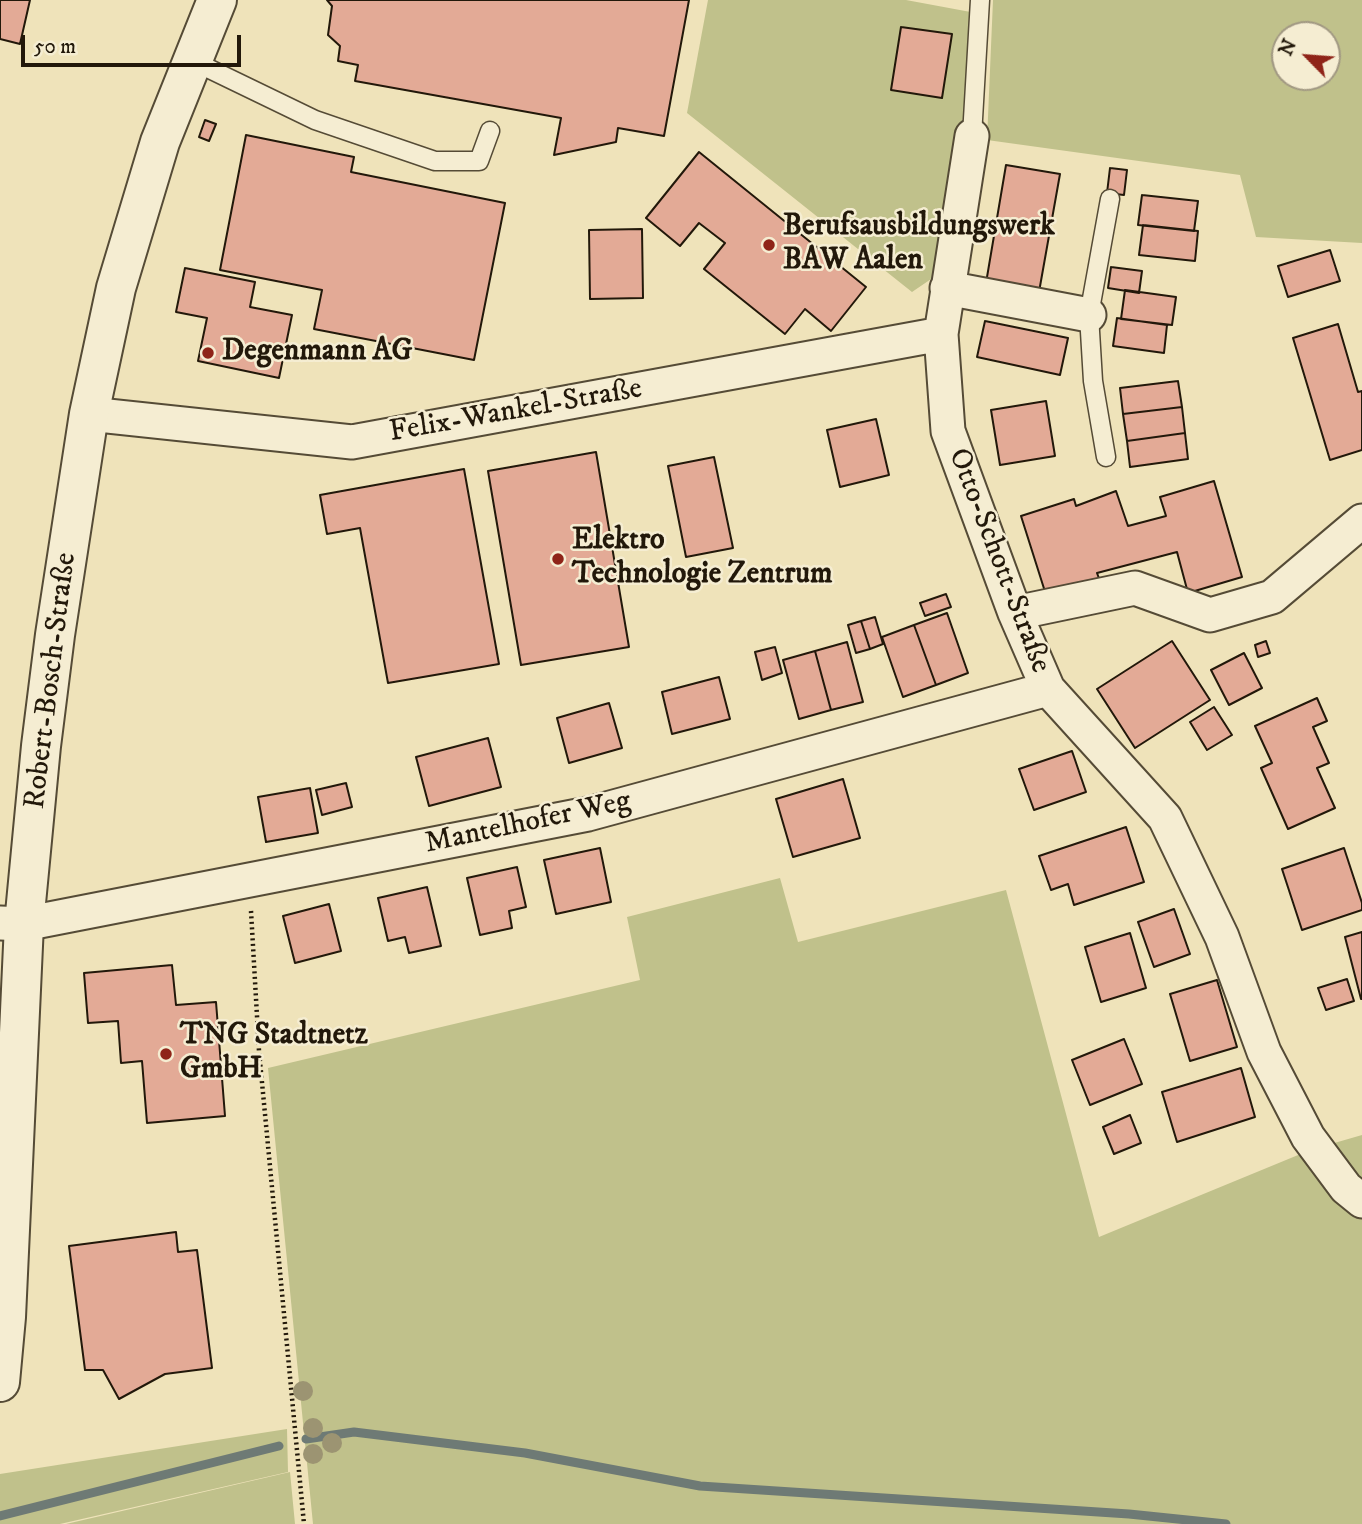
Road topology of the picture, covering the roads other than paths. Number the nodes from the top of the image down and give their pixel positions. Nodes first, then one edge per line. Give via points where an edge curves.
1 (217, 0) edge
2 (980, 0) edge
3 (193, 61) junction
4 (490, 131) dead end
5 (972, 136) joint
6 (1110, 199) dead end
7 (947, 288) junction
8 (1089, 315) junction
9 (941, 334) junction
10 (89, 414) junction
11 (1106, 457) dead end
12 (1362, 521) edge
13 (1014, 613) junction
14 (1048, 689) junction
15 (12, 923) edge
16 (1362, 1201) edge
17 (0, 1382) edge

1 - 3 street, Robert-Bosch-Straße
2 - 5 lane
3 - 4 lane via 315,120 435,161 479,162
3 - 10 street, Robert-Bosch-Straße via 160,142 116,288
5 - 7 street, Otto-Schott-Straße
6 - 8 lane
7 - 8 street
7 - 9 street, Otto-Schott-Straße
8 - 11 lane via 1093,380
9 - 10 street, Felix-Wankel-Straße via 352,442
9 - 13 street, Otto-Schott-Straße via 948,431
10 - 15 street, Robert-Bosch-Straße
12 - 13 street via 1272,597 1210,615 1135,589
13 - 14 street, Otto-Schott-Straße
14 - 15 street, Mantelhofer Weg via 588,814
14 - 16 street, Otto-Schott-Straße via 1165,818 1222,937 1264,1052 1308,1137 1346,1188
15 - 17 street, Robert-Bosch-Straße via 6,1317

